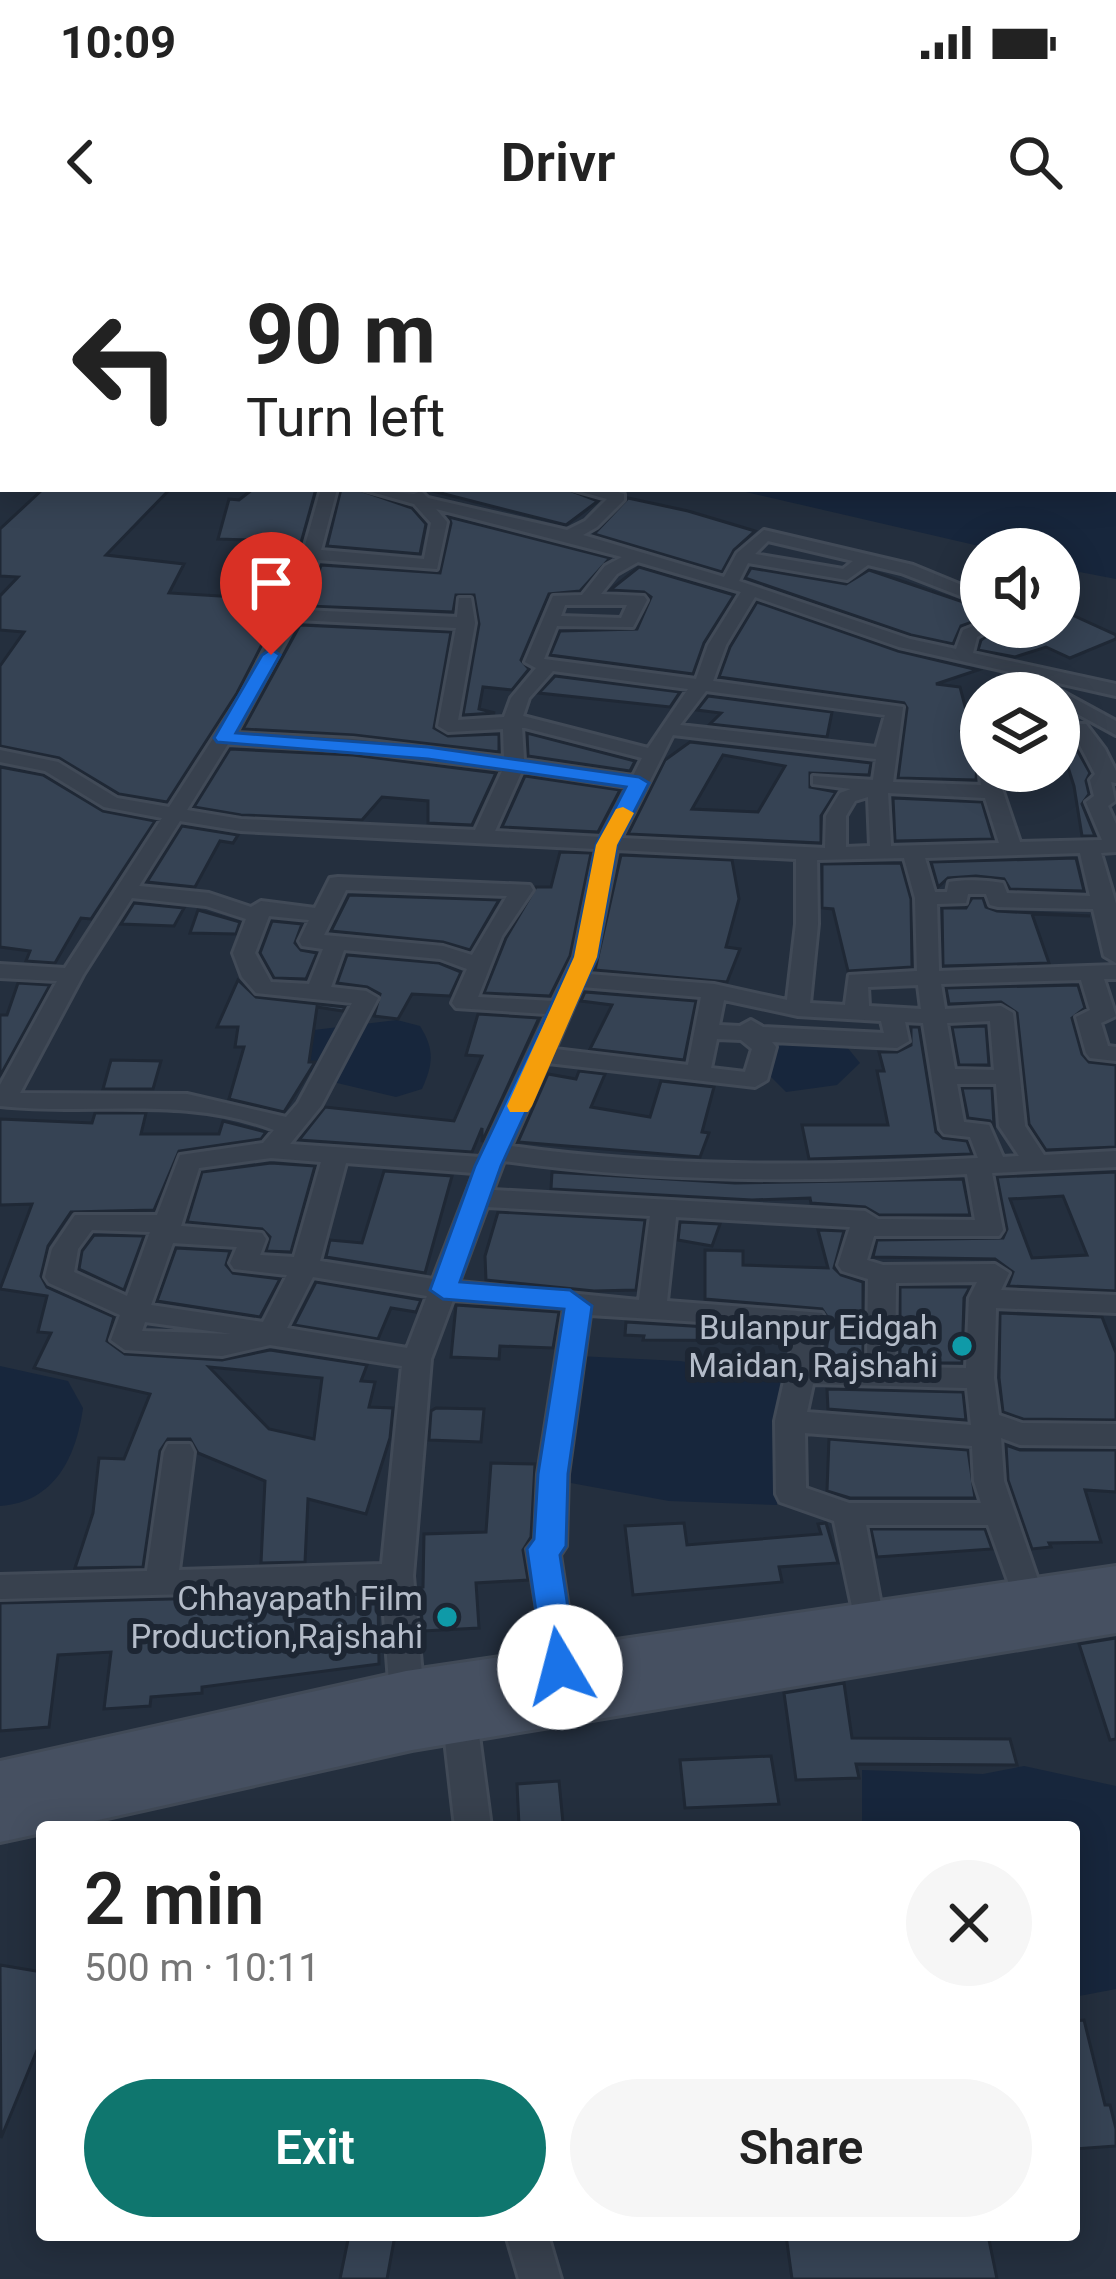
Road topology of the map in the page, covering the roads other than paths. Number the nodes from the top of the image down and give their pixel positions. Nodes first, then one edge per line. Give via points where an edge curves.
1 (596, 492) edge
2 (345, 493) edge
3 (425, 501) edge
4 (568, 536) junction
5 (311, 554) junction
6 (636, 556) junction
7 (740, 586) junction
8 (960, 590) edge
9 (587, 599) junction
10 (292, 615) junction
11 (549, 621) junction
12 (965, 648) edge
13 (963, 657) junction
14 (549, 665) junction
15 (1015, 670) junction
16 (1018, 672) edge
17 (701, 684) junction
18 (1116, 690) edge
19 (1080, 708) edge
20 (509, 724) junction
21 (667, 729) junction
22 (1116, 729) edge
23 (1080, 730) edge
24 (224, 738) junction
25 (886, 754) junction
26 (653, 755) junction
27 (0, 756) edge
28 (517, 764) junction
29 (1111, 777) edge
30 (820, 780) dead end
31 (639, 783) junction
32 (960, 783) edge
33 (880, 787) junction
34 (993, 792) edge
35 (172, 815) junction
36 (607, 845) junction
37 (1089, 845) junction
38 (1116, 846) edge
39 (1011, 848) junction
40 (913, 851) junction
41 (881, 852) junction
42 (806, 853) junction
43 (835, 854) junction
44 (460, 857) junction
45 (124, 890) junction
46 (926, 898) junction
47 (1110, 911) edge
48 (322, 915) junction
49 (258, 916) junction
50 (336, 944) junction
51 (1116, 958) edge
52 (478, 965) junction
53 (0, 971) edge
54 (1090, 971) junction
55 (1116, 972) edge
56 (72, 975) junction
57 (575, 980) junction
58 (930, 980) junction
59 (714, 991) junction
60 (318, 992) junction
61 (754, 999) junction
62 (563, 1008) junction
63 (798, 1009) junction
64 (857, 1015) junction
65 (892, 1016) junction
66 (934, 1017) junction
67 (1110, 1017) edge
68 (706, 1031) junction
69 (750, 1036) junction
70 (1116, 1054) edge
71 (542, 1055) junction
72 (698, 1074) junction
73 (942, 1076) junction
74 (1008, 1077) junction
75 (290, 1127) junction
76 (271, 1150) junction
77 (335, 1156) junction
78 (492, 1159) junction
79 (1116, 1159) edge
80 (1036, 1163) junction
81 (986, 1165) junction
82 (479, 1198) junction
83 (664, 1210) junction
84 (862, 1227) junction
85 (167, 1229) junction
86 (990, 1230) junction
87 (305, 1267) junction
88 (882, 1274) junction
89 (989, 1286) junction
90 (443, 1290) junction
91 (1116, 1304) edge
92 (578, 1306) junction
93 (136, 1310) junction
94 (652, 1310) junction
95 (270, 1335) junction
96 (417, 1359) junction
97 (800, 1373) junction
98 (881, 1377) junction
99 (980, 1378) junction
100 (790, 1421) junction
101 (986, 1429) junction
102 (1116, 1435) edge
103 (179, 1452) dead end
104 (848, 1514) junction
105 (1000, 1514) junction
106 (398, 1576) junction
107 (161, 1583) junction
108 (1116, 1584) edge
109 (0, 1587) edge
110 (1028, 1597) junction
111 (1116, 1615) edge
112 (868, 1621) junction
113 (560, 1667) junction
114 (458, 1703) junction
115 (409, 1711) junction
116 (0, 1782) edge
117 (0, 1820) edge
118 (472, 1821) edge
119 (529, 2241) edge
120 (541, 2279) edge

1 - 4 street via 618,497
2 - 3 street
2 - 5 street
3 - 4 street
3 - 5 street via 439,522 431,565
4 - 6 street
5 - 10 street
6 - 7 street
6 - 9 street
7 - 8 street via 743,557 847,575 865,559
7 - 13 street
7 - 17 street
9 - 11 street via 559,600
9 - 11 street via 638,600 627,623
10 - 20 street via 466,613 467,646 448,726
10 - 24 street
11 - 14 street via 534,662
12 - 13 street
13 - 15 street
14 - 17 street
14 - 20 street via 522,690
15 - 16 street
15 - 18 street
17 - 21 street
17 - 25 street via 896,711
19 - 22 street
20 - 26 street
20 - 28 street
21 - 25 street
21 - 26 street
23 - 29 street
24 - 28 street
24 - 35 street
25 - 33 street
26 - 31 street
27 - 35 street via 51,766 111,803
28 - 31 street
28 - 44 street
29 - 38 street via 1100,780 1106,801 1096,802
30 - 33 street
31 - 36 street
32 - 33 street
33 - 41 street
33 - 43 street via 847,797 836,816
34 - 39 street
35 - 44 street
35 - 45 street
36 - 42 street
36 - 44 street
36 - 57 street
37 - 38 street
37 - 39 street
37 - 47 street
39 - 40 street
40 - 41 street
40 - 46 street
41 - 43 street
42 - 43 street
42 - 63 street
44 - 48 street via 338,883
44 - 52 street via 522,890
45 - 49 street via 209,899
45 - 56 street
46 - 47 street via 958,898 957,887 995,888 998,900
46 - 58 street
47 - 51 street
48 - 49 street via 261,908
48 - 50 street via 310,941
49 - 60 street via 244,953 253,977 264,988
50 - 52 street via 443,953
50 - 60 street
52 - 62 street via 464,1004
53 - 56 street
54 - 55 street
54 - 58 street
54 - 67 street
56 - 75 street via 4,1100 170,1102 264,1115
57 - 59 street
57 - 62 street
58 - 64 street via 857,980
58 - 66 street
59 - 61 street
59 - 68 street
60 - 75 street via 366,998
61 - 63 street
61 - 69 street
62 - 71 street
63 - 64 street
64 - 65 street
65 - 66 street
65 - 69 street via 897,1041
66 - 73 street
66 - 74 street via 1001,1013
67 - 70 street via 1088,1017 1098,1053
68 - 69 street
68 - 72 street
69 - 72 street via 764,1047 755,1079
71 - 72 street
71 - 78 street
73 - 74 street
73 - 81 street via 953,1129 980,1130
74 - 80 street via 1012,1126
75 - 76 street
76 - 77 street
76 - 85 street via 189,1162
77 - 78 street
77 - 87 street
78 - 81 street via 610,1171
78 - 82 street
79 - 80 street
80 - 81 street
81 - 86 street
82 - 83 street
82 - 90 street
83 - 84 street via 865,1219
83 - 94 street
84 - 86 street
84 - 88 street via 852,1265
85 - 87 street via 254,1239 244,1263
85 - 93 street
85 - 93 street via 84,1221 64,1249 59,1277
86 - 89 street
87 - 90 street
87 - 95 street
88 - 89 street
88 - 98 street
89 - 91 street
89 - 99 street
90 - 92 street via 570,1299
90 - 96 street
92 - 94 street
92 - 113 street via 550,1546 543,1549
93 - 95 street via 244,1324
94 - 97 street via 812,1320
95 - 96 street
96 - 106 street
97 - 98 street
97 - 100 street
98 - 99 street
99 - 101 street
100 - 101 street
100 - 104 street via 791,1493
101 - 102 street
101 - 105 street
103 - 107 street
104 - 105 street
104 - 112 street
105 - 110 street
106 - 107 street
106 - 115 street
107 - 109 street
108 - 110 street
110 - 112 street
111 - 114 street
112 - 113 street
113 - 114 street
114 - 115 street
114 - 118 street
115 - 116 street
115 - 117 street
119 - 120 street

